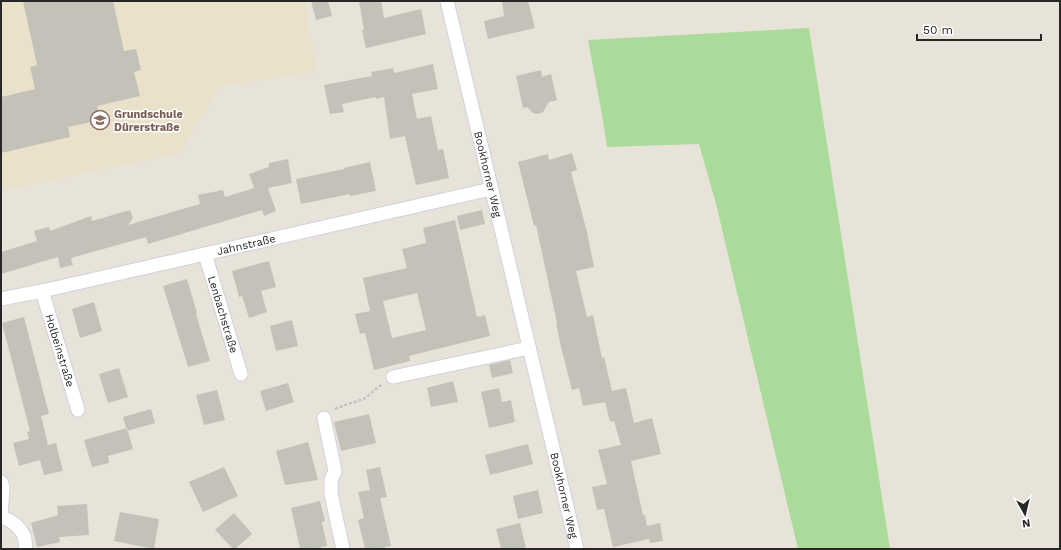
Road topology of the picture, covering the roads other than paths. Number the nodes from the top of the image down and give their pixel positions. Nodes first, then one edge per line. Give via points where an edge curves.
1 (447, 1) edge
2 (491, 189) junction
3 (206, 254) junction
4 (42, 291) junction
5 (1, 299) edge
6 (529, 348) junction
7 (241, 374) dead end
8 (392, 377) road end
9 (78, 410) dead end
10 (324, 418) road end
11 (1, 482) edge
12 (1, 517) edge
13 (25, 549) edge
14 (343, 549) edge
15 (577, 549) edge

1 - 2 street, Bookhorner Weg
2 - 3 street, Jahnstraße
2 - 6 street, Bookhorner Weg
3 - 4 street, Jahnstraße
3 - 7 street, Lenbachstraße
4 - 5 street, Jahnstraße
4 - 9 street, Holbeinstraße
6 - 8 street
6 - 15 street, Bookhorner Weg
10 - 14 street via 335,471 331,480 331,494
11 - 12 street
12 - 13 street via 13,522 21,530

